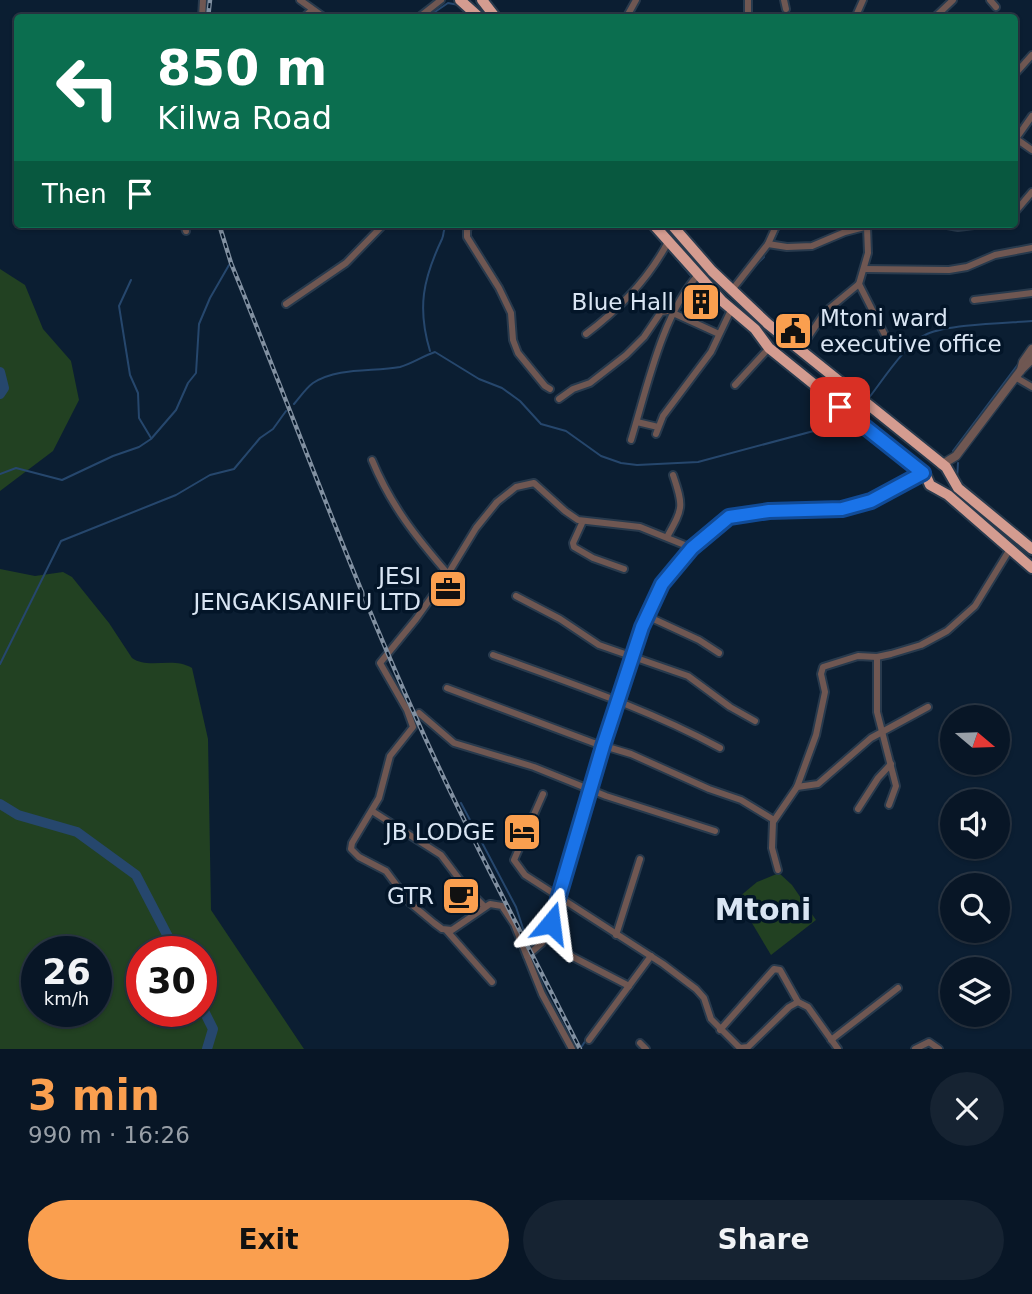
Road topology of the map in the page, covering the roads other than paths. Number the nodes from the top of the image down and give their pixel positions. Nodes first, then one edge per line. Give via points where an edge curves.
1 (300, 0) edge
2 (441, 0) edge
3 (460, 0) edge
4 (482, 0) edge
5 (784, 0) edge
6 (953, 0) edge
7 (990, 0) edge
8 (996, 7) dead end
9 (786, 9) dead end
10 (312, 10) junction
11 (308, 14) edge
12 (318, 14) edge
13 (423, 14) edge
14 (476, 14) edge
15 (493, 14) edge
16 (938, 14) edge
17 (1032, 55) edge
18 (1018, 71) edge
19 (1032, 116) edge
20 (1018, 135) edge
21 (1032, 192) edge
22 (1018, 208) edge
23 (380, 228) edge
24 (468, 228) edge
25 (656, 228) edge
26 (679, 228) edge
27 (775, 228) edge
28 (863, 228) edge
29 (867, 228) edge
30 (668, 242) junction
31 (768, 244) junction
32 (1032, 248) edge
33 (864, 269) junction
34 (698, 275) junction
35 (859, 284) junction
36 (732, 290) junction
37 (1032, 293) edge
38 (974, 300) dead end
39 (286, 304) dead end
40 (731, 310) junction
41 (673, 312) junction
42 (586, 334) dead end
43 (719, 334) junction
44 (891, 347) dead end
45 (769, 348) junction
46 (800, 348) junction
47 (1032, 349) edge
48 (1032, 359) edge
49 (1018, 374) junction
50 (735, 384) dead end
51 (1032, 387) edge
52 (550, 389) dead end
53 (559, 399) dead end
54 (637, 422) junction
55 (631, 440) dead end
56 (956, 456) junction
57 (373, 460) dead end
58 (941, 465) junction
59 (673, 475) dead end
60 (950, 477) junction
61 (926, 480) junction
62 (583, 521) junction
63 (667, 537) junction
64 (692, 548) junction
65 (1010, 548) junction
66 (1032, 549) edge
67 (1032, 568) edge
68 (624, 569) dead end
69 (449, 574) junction
70 (516, 596) dead end
71 (646, 616) junction
72 (719, 653) dead end
73 (494, 656) dead end
74 (632, 657) junction
75 (877, 657) junction
76 (447, 688) dead end
77 (618, 701) junction
78 (928, 707) dead end
79 (419, 713) dead end
80 (755, 721) dead end
81 (883, 730) junction
82 (603, 746) junction
83 (720, 748) dead end
84 (891, 764) junction
85 (797, 787) junction
86 (590, 789) junction
87 (543, 794) dead end
88 (889, 805) dead end
89 (858, 809) dead end
90 (372, 811) junction
91 (774, 820) junction
92 (715, 831) dead end
93 (640, 859) dead end
94 (778, 870) dead end
95 (559, 895) junction
96 (484, 906) junction
97 (447, 931) junction
98 (616, 935) junction
99 (545, 937) junction
100 (527, 956) junction
101 (651, 956) junction
102 (492, 982) dead end
103 (629, 986) junction
104 (898, 988) dead end
105 (798, 1002) junction
106 (720, 1030) junction
107 (589, 1040) dead end
108 (831, 1040) junction
109 (640, 1042) dead end
110 (737, 1048) edge
111 (572, 1049) edge
112 (646, 1049) edge
113 (838, 1049) edge
114 (915, 1049) edge
115 (939, 1049) edge

1 - 10 street
2 - 13 street
3 - 14 highway
4 - 15 highway
5 - 9 street
6 - 16 street
7 - 8 street
10 - 11 street
10 - 12 street
17 - 18 street
19 - 20 street
21 - 22 street
23 - 39 street via 346,263
24 - 52 street via 467,237 511,313 518,353
25 - 30 highway
26 - 36 highway
27 - 31 street
28 - 31 street via 812,246
29 - 33 street
30 - 34 highway
30 - 42 street via 628,296
31 - 36 street
32 - 33 street via 949,270
33 - 35 street
34 - 40 highway
34 - 41 street
35 - 44 street
35 - 46 street via 825,312
36 - 46 highway
37 - 38 street
40 - 43 street
40 - 45 highway via 755,329
41 - 43 street
41 - 53 street via 661,312 639,342 590,383
41 - 54 street
43 - 54 street via 657,431
45 - 50 street
45 - 61 highway
46 - 58 highway
47 - 49 street
48 - 49 street
49 - 51 street
49 - 56 street
54 - 55 street
56 - 58 street
56 - 60 street
57 - 69 street via 386,492 411,531
58 - 60 highway
58 - 61 highway via 930,467
59 - 63 street via 681,512
60 - 61 highway via 945,486
60 - 66 highway
61 - 64 street via 842,509 737,514
61 - 65 highway
62 - 63 street via 632,526
62 - 68 street via 574,547
62 - 69 street via 534,483 516,487 476,528
63 - 64 street
64 - 71 street via 662,584
65 - 67 highway
65 - 75 street via 975,606 956,624 921,645
69 - 90 street via 380,663 413,727 390,756
70 - 74 street via 599,645
71 - 72 street
71 - 74 street
73 - 77 street
74 - 77 street
74 - 80 street via 688,676
75 - 81 street via 877,712
75 - 85 street via 858,656 823,667 821,717
76 - 82 street
77 - 82 street
77 - 83 street
78 - 81 street
79 - 86 street via 454,743
81 - 84 street
81 - 85 street via 818,784
82 - 86 street
82 - 91 street via 741,800
84 - 88 street via 896,786
84 - 89 street
85 - 91 street
86 - 92 street
86 - 95 street
87 - 95 street via 514,861 530,879
90 - 96 street via 440,855
90 - 97 street via 351,845 352,851 386,871 410,903
91 - 94 street via 772,848
93 - 98 street
95 - 98 street
95 - 99 street
96 - 97 street
96 - 100 street via 495,903 506,910
97 - 102 street
98 - 101 street
99 - 100 street
99 - 103 street
100 - 111 street
101 - 103 street
101 - 106 street via 696,989
103 - 107 street
104 - 108 street
105 - 106 street via 780,970 774,969
105 - 108 street via 808,1007
105 - 110 street via 748,1047
106 - 110 street
108 - 113 street
109 - 112 street
114 - 115 street via 925,1042

